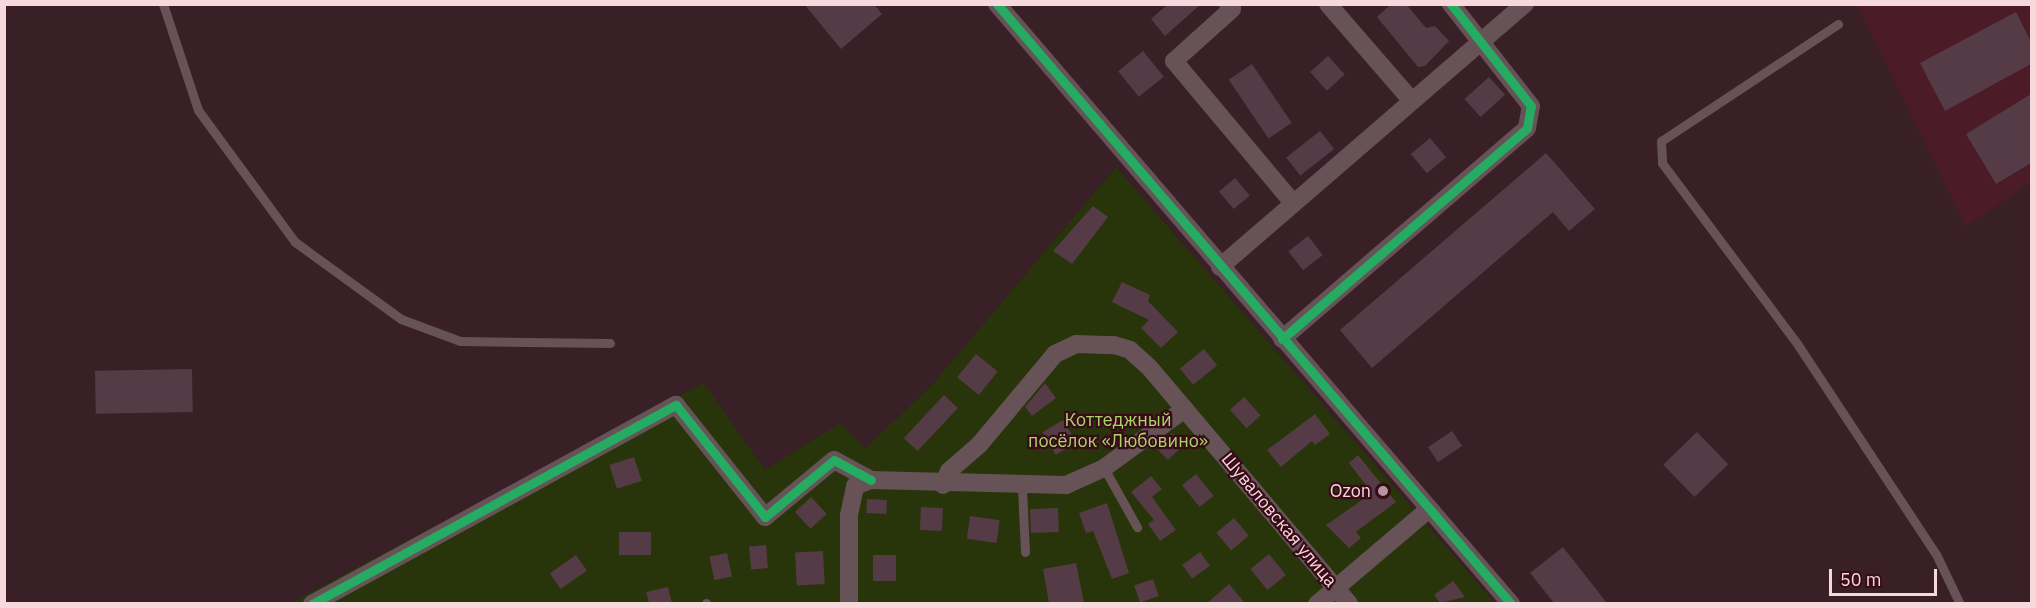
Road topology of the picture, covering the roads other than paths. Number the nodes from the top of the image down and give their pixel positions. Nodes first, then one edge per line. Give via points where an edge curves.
1 (163, 4) edge
2 (997, 4) edge
3 (1227, 4) edge
4 (1328, 4) edge
5 (1451, 4) edge
6 (1525, 4) edge
7 (1838, 24) dead end
8 (1481, 42) junction
9 (1412, 101) junction
10 (1293, 203) junction
11 (1220, 267) junction
12 (1282, 339) junction
13 (610, 343) dead end
14 (1185, 409) junction
15 (1104, 468) junction
16 (871, 480) junction
17 (943, 485) junction
18 (1022, 488) junction
19 (1429, 509) junction
20 (1137, 527) dead end
21 (1024, 552) dead end
22 (1336, 589) junction
23 (312, 603) edge
24 (849, 603) edge
25 (1317, 603) edge
26 (1349, 603) edge
27 (1510, 603) edge
28 (1960, 603) edge

1 - 13 lane via 198,110 295,242 401,319 460,341
2 - 11 street
3 - 10 street via 1232,9 1174,61
4 - 9 street
5 - 8 street
6 - 8 street
7 - 28 lane via 1661,141 1662,163 1798,345 1936,554
8 - 9 street
8 - 12 street via 1531,106 1527,128
9 - 10 street
10 - 11 street
11 - 12 street
12 - 19 street
14 - 15 street
14 - 17 street, Шуваловская улица via 1130,350 1076,344 1048,362 979,445 949,471
14 - 22 street, Шуваловская улица
15 - 18 street via 1066,485
15 - 20 lane
16 - 17 street
16 - 23 street via 834,460 765,517 676,405
16 - 24 street via 855,486 849,515
17 - 18 street
18 - 21 lane
19 - 22 street
19 - 27 street
22 - 25 street
22 - 26 street, Шуваловская улица

